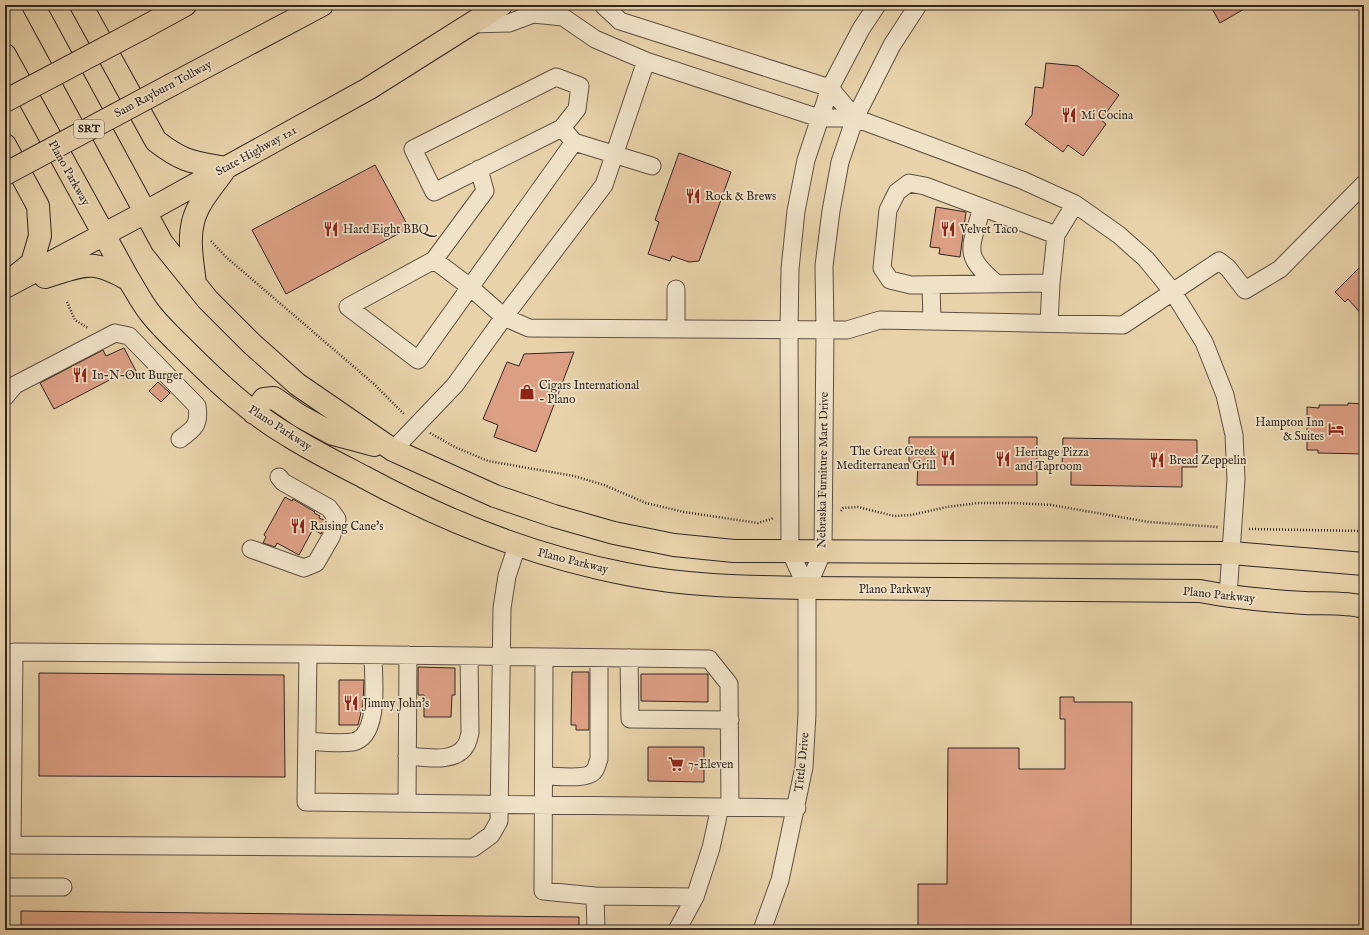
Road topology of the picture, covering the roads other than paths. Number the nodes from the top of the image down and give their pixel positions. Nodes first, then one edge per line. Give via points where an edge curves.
1 (34, 5) edge
2 (81, 5) edge
3 (185, 5) edge
4 (322, 5) edge
5 (501, 5) edge
6 (603, 5) edge
7 (877, 5) edge
8 (918, 5) edge
9 (471, 24) junction
10 (5, 55) edge
11 (646, 61) junction
12 (830, 88) junction
13 (5, 101) edge
14 (819, 118) junction
15 (856, 118) junction
16 (562, 128) junction
17 (574, 142) junction
18 (5, 145) edge
19 (615, 154) junction
20 (652, 166) dead end
21 (226, 168) junction
22 (479, 169) junction
23 (5, 174) edge
24 (1364, 184) edge
25 (1075, 204) junction
26 (982, 207) junction
27 (144, 213) junction
28 (103, 235) junction
29 (1056, 235) junction
30 (434, 260) junction
31 (129, 280) junction
32 (1051, 283) junction
33 (195, 284) junction
34 (931, 284) junction
35 (997, 284) junction
36 (5, 287) edge
37 (470, 287) junction
38 (676, 289) dead end
39 (1173, 292) junction
40 (504, 317) junction
41 (932, 321) junction
42 (1049, 323) junction
43 (676, 328) junction
44 (789, 329) junction
45 (825, 330) junction
46 (5, 397) edge
47 (254, 412) junction
48 (180, 439) dead end
49 (393, 450) junction
50 (279, 477) dead end
51 (517, 546) junction
52 (251, 550) dead end
53 (790, 551) junction
54 (823, 551) junction
55 (1231, 553) junction
56 (1364, 564) edge
57 (808, 588) junction
58 (1228, 596) junction
59 (1364, 607) edge
60 (308, 654) junction
61 (373, 655) junction
62 (408, 655) junction
63 (469, 656) junction
64 (500, 656) junction
65 (544, 658) junction
66 (599, 658) junction
67 (629, 658) junction
68 (730, 720) junction
69 (307, 741) junction
70 (407, 756) junction
71 (544, 776) junction
72 (407, 803) junction
73 (500, 805) junction
74 (544, 805) junction
75 (725, 807) junction
76 (797, 808) junction
77 (9, 849) edge
78 (5, 887) edge
79 (63, 887) dead end
80 (595, 896) junction
81 (696, 896) junction
82 (596, 930) edge
83 (677, 930) edge
84 (762, 930) edge

1 - 27 main road
2 - 21 main road via 156,141 175,156 188,162
3 - 13 main road, bridge
4 - 23 main road, Sam Rayburn Tollway / SRT, bridge
5 - 9 main road, State Highway 121
6 - 12 street via 620,21
7 - 12 street via 861,29
8 - 15 street, Nebraska Furniture Mart Drive via 892,45
9 - 11 street via 509,23 533,14 563,17 595,39
9 - 21 main road, State Highway 121 via 368,89
10 - 28 main road, Plano Parkway
11 - 14 street
11 - 19 street
12 - 14 street
12 - 15 street
14 - 15 street
14 - 44 street via 806,160 796,211 790,269
15 - 25 street via 1022,180
15 - 45 street, Nebraska Furniture Mart Drive via 840,162 830,211 824,266
16 - 17 street
16 - 22 street
16 - 22 street via 577,109 580,86 556,77 413,149 434,192
17 - 19 street
17 - 37 street
18 - 36 main road via 38,206 40,236 32,263
19 - 20 street
19 - 40 street via 604,185
21 - 27 main road, State Highway 121
21 - 33 main road via 203,201 193,222
22 - 30 street via 485,191
24 - 39 street via 1280,269 1245,290 1228,268 1218,261
25 - 29 street
25 - 39 street via 1119,235 1146,259
26 - 29 street
26 - 34 street via 925,186 909,183 897,192 888,210 882,268 890,280 910,285
26 - 35 street via 972,245 972,258 979,269
27 - 28 main road, State Highway 121
27 - 33 main road via 162,243
28 - 31 main road, Plano Parkway
28 - 36 main road, State Highway 121
29 - 32 street
30 - 37 street
30 - 37 street via 348,308 418,360
31 - 36 main road via 110,269 81,266
31 - 47 main road, Plano Parkway via 150,313 214,380
32 - 35 street
32 - 42 street
33 - 49 main road via 252,344 297,384
34 - 35 street
34 - 41 street
37 - 40 street
38 - 43 street
39 - 42 street via 1122,325
39 - 55 street via 1204,342 1225,395 1234,435 1236,479
40 - 43 street via 529,328
40 - 49 street via 455,385
41 - 42 street
41 - 45 street via 880,320 846,330
43 - 44 street
44 - 45 street
44 - 53 street
45 - 54 street, Nebraska Furniture Mart Drive
46 - 48 street via 15,385 115,333 129,336 197,406 198,417 194,430
47 - 49 main road via 264,399 274,398 333,434
47 - 51 main road, Plano Parkway via 289,436 394,493 436,514
49 - 53 main road via 495,496 614,533 681,546 734,551
50 - 52 street via 283,482 329,508 337,519 331,537 316,563 304,568
51 - 57 main road, Plano Parkway via 570,562 626,574 688,583
51 - 64 street via 507,576 502,608
53 - 54 main road
53 - 57 street
54 - 55 main road
54 - 57 street, Nebraska Furniture Mart Drive
55 - 56 main road
55 - 58 street
57 - 58 main road, Plano Parkway via 1200,591
57 - 76 street, Tittle Drive via 807,714 804,767
58 - 59 main road, Plano Parkway via 1306,603 1355,604
60 - 61 street
60 - 69 street
60 - 77 street via 14,652
61 - 62 street
61 - 69 street via 372,719 369,730 362,738 353,742
62 - 63 street
62 - 70 street
63 - 64 street
63 - 70 street via 470,733 466,745 460,752 448,757
64 - 65 street
64 - 73 street
65 - 66 street
65 - 71 street
66 - 67 street
66 - 71 street via 599,759 596,770 591,775 584,776
67 - 68 street via 709,659 729,684
67 - 68 street via 630,719
68 - 75 street
69 - 72 street via 306,802
70 - 72 street
71 - 74 street
72 - 73 street
73 - 74 street
73 - 77 street via 499,821 491,835 473,848
74 - 75 street
74 - 80 street via 544,892
75 - 76 street
75 - 81 street
76 - 84 street, Tittle Drive via 780,880
78 - 79 street
80 - 81 street
80 - 82 street
81 - 83 street

